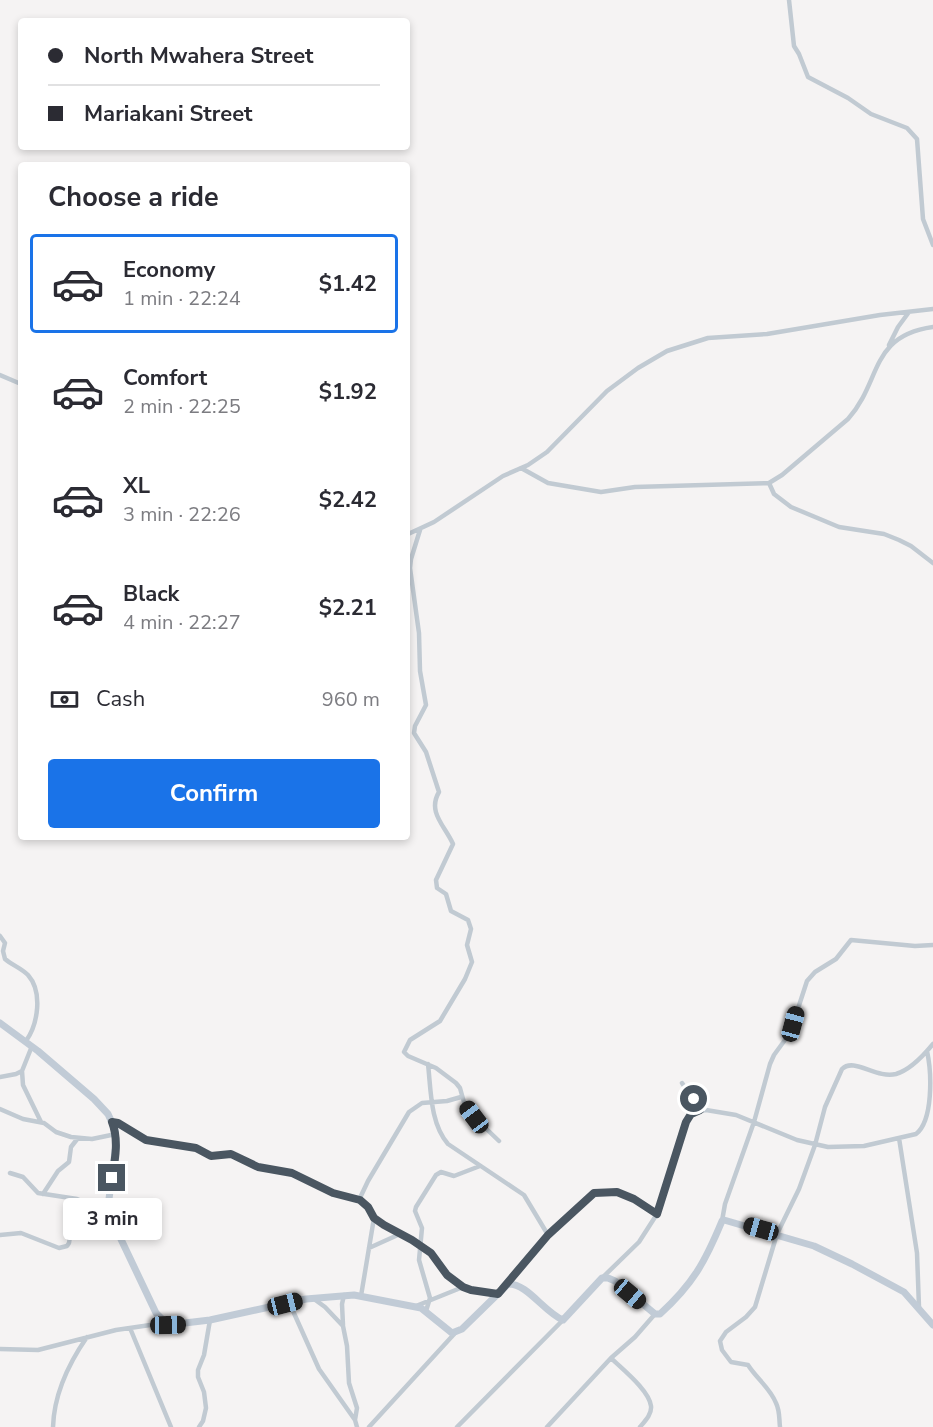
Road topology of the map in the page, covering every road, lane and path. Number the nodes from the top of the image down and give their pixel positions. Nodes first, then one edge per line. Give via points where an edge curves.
1 (789, 0) edge
2 (933, 245) edge
3 (933, 309) edge
4 (909, 312) junction
5 (933, 327) edge
6 (888, 347) junction
7 (0, 375) edge
8 (18, 383) edge
9 (520, 468) junction
10 (769, 483) junction
11 (420, 530) junction
12 (410, 534) edge
13 (933, 563) edge
14 (0, 936) edge
15 (933, 945) edge
16 (0, 1023) edge
17 (29, 1044) junction
18 (933, 1044) edge
19 (927, 1051) junction
20 (428, 1064) junction
21 (22, 1071) junction
22 (0, 1077) edge
23 (682, 1083) dead end
24 (461, 1097) junction
25 (433, 1102) junction
26 (0, 1109) edge
27 (700, 1110) junction
28 (41, 1122) junction
29 (112, 1122) junction
30 (754, 1122) junction
31 (116, 1134) junction
32 (78, 1138) junction
33 (899, 1138) junction
34 (499, 1141) dead end
35 (815, 1145) junction
36 (480, 1166) junction
37 (10, 1173) dead end
38 (43, 1194) junction
39 (359, 1200) junction
40 (99, 1209) junction
41 (109, 1214) junction
42 (657, 1214) junction
43 (374, 1218) junction
44 (722, 1221) junction
45 (400, 1234) junction
46 (777, 1234) junction
47 (0, 1235) edge
48 (548, 1235) junction
49 (421, 1246) junction
50 (369, 1248) junction
51 (602, 1278) junction
52 (508, 1284) junction
53 (463, 1287) junction
54 (498, 1294) junction
55 (344, 1295) junction
56 (361, 1296) junction
57 (313, 1298) junction
58 (430, 1301) junction
59 (285, 1304) junction
60 (416, 1306) junction
61 (919, 1307) junction
62 (426, 1311) junction
63 (655, 1314) junction
64 (210, 1320) junction
65 (563, 1320) junction
66 (164, 1323) junction
67 (933, 1324) edge
68 (343, 1326) junction
69 (130, 1328) junction
70 (456, 1332) junction
71 (87, 1337) junction
72 (0, 1349) edge
73 (611, 1358) junction
74 (355, 1420) junction
75 (53, 1427) edge
76 (171, 1427) edge
77 (199, 1427) edge
78 (357, 1427) edge
79 (369, 1427) edge
80 (457, 1427) edge
81 (547, 1427) edge
82 (640, 1427) edge
83 (780, 1427) edge

1 - 2 street via 794,46 808,77 871,114 907,128 917,139 923,219
3 - 4 street
4 - 6 street
4 - 9 street via 785,332 700,340 667,351 607,391 547,452
5 - 6 street via 910,332
6 - 10 street via 857,410
7 - 8 street
9 - 10 street via 548,483 601,492 635,487
9 - 11 street
10 - 13 street via 774,494 791,507 839,528 885,534 911,546
11 - 12 street
11 - 20 street via 410,568 426,705 414,733 426,752 439,792 434,802 437,817 453,844 436,880 437,888 446,894 451,911 468,920 471,929 467,945 472,962 443,1017 410,1040 404,1051
14 - 17 street via 5,942 5,959 34,983 36,1022
15 - 30 street via 851,940 836,959 815,972 807,981 790,1033 770,1064
16 - 17 street
17 - 21 street
17 - 29 street via 99,1103
18 - 19 street
19 - 33 street via 932,1079 928,1123 916,1134
19 - 35 street via 894,1075 880,1075 854,1064 845,1066 830,1092
20 - 24 street via 456,1083
20 - 25 street
21 - 22 street
21 - 28 street via 25,1091
23 - 27 street
24 - 25 street
24 - 34 street via 474,1117
25 - 36 street via 443,1138
25 - 39 street via 422,1102 409,1112
26 - 28 street
27 - 30 street
27 - 42 street via 686,1122
28 - 32 street via 56,1132
29 - 31 street
29 - 39 street via 146,1140 196,1148 211,1156 231,1154 258,1167 292,1173 333,1193
30 - 35 street
30 - 44 street
31 - 32 street
31 - 41 street
32 - 38 street via 71,1147 69,1162
33 - 35 street via 864,1146
33 - 61 street via 916,1253
35 - 46 street
36 - 48 street via 524,1195
36 - 49 street via 454,1176 443,1172 436,1175 415,1209 421,1223
37 - 38 street via 23,1177 35,1192
38 - 40 street via 77,1199
39 - 43 street
40 - 41 street
40 - 47 street via 82,1211 73,1217 69,1243 63,1248 21,1233
41 - 66 street
42 - 48 street via 617,1192 594,1193
42 - 51 street via 639,1242
43 - 45 street
43 - 50 street
44 - 46 street
44 - 63 street via 706,1259 688,1286 660,1314
45 - 49 street
45 - 50 street
46 - 61 street via 814,1246 899,1288
46 - 83 street via 754,1307 723,1335 720,1345 733,1363 748,1365 768,1389 778,1408
48 - 52 street
49 - 53 street
49 - 58 street via 419,1260
50 - 56 street
51 - 63 street via 615,1281
51 - 65 street
52 - 54 street
52 - 65 street via 520,1286
53 - 54 street
53 - 58 street
54 - 70 street
55 - 56 street
55 - 57 street
55 - 68 street
56 - 60 street
57 - 59 street
57 - 68 street
58 - 60 street
58 - 62 street
59 - 64 street
59 - 74 street via 290,1306 327,1381
60 - 62 street
61 - 67 street
62 - 70 street via 449,1333
63 - 73 street
64 - 66 street via 181,1325
64 - 77 street via 198,1373 206,1408
65 - 80 street
66 - 69 street
68 - 74 street via 349,1383 357,1408
69 - 71 street
69 - 76 street
70 - 79 street
71 - 72 street via 38,1350
71 - 75 street via 62,1383
73 - 81 street
73 - 82 street via 648,1398 650,1413
74 - 78 street

